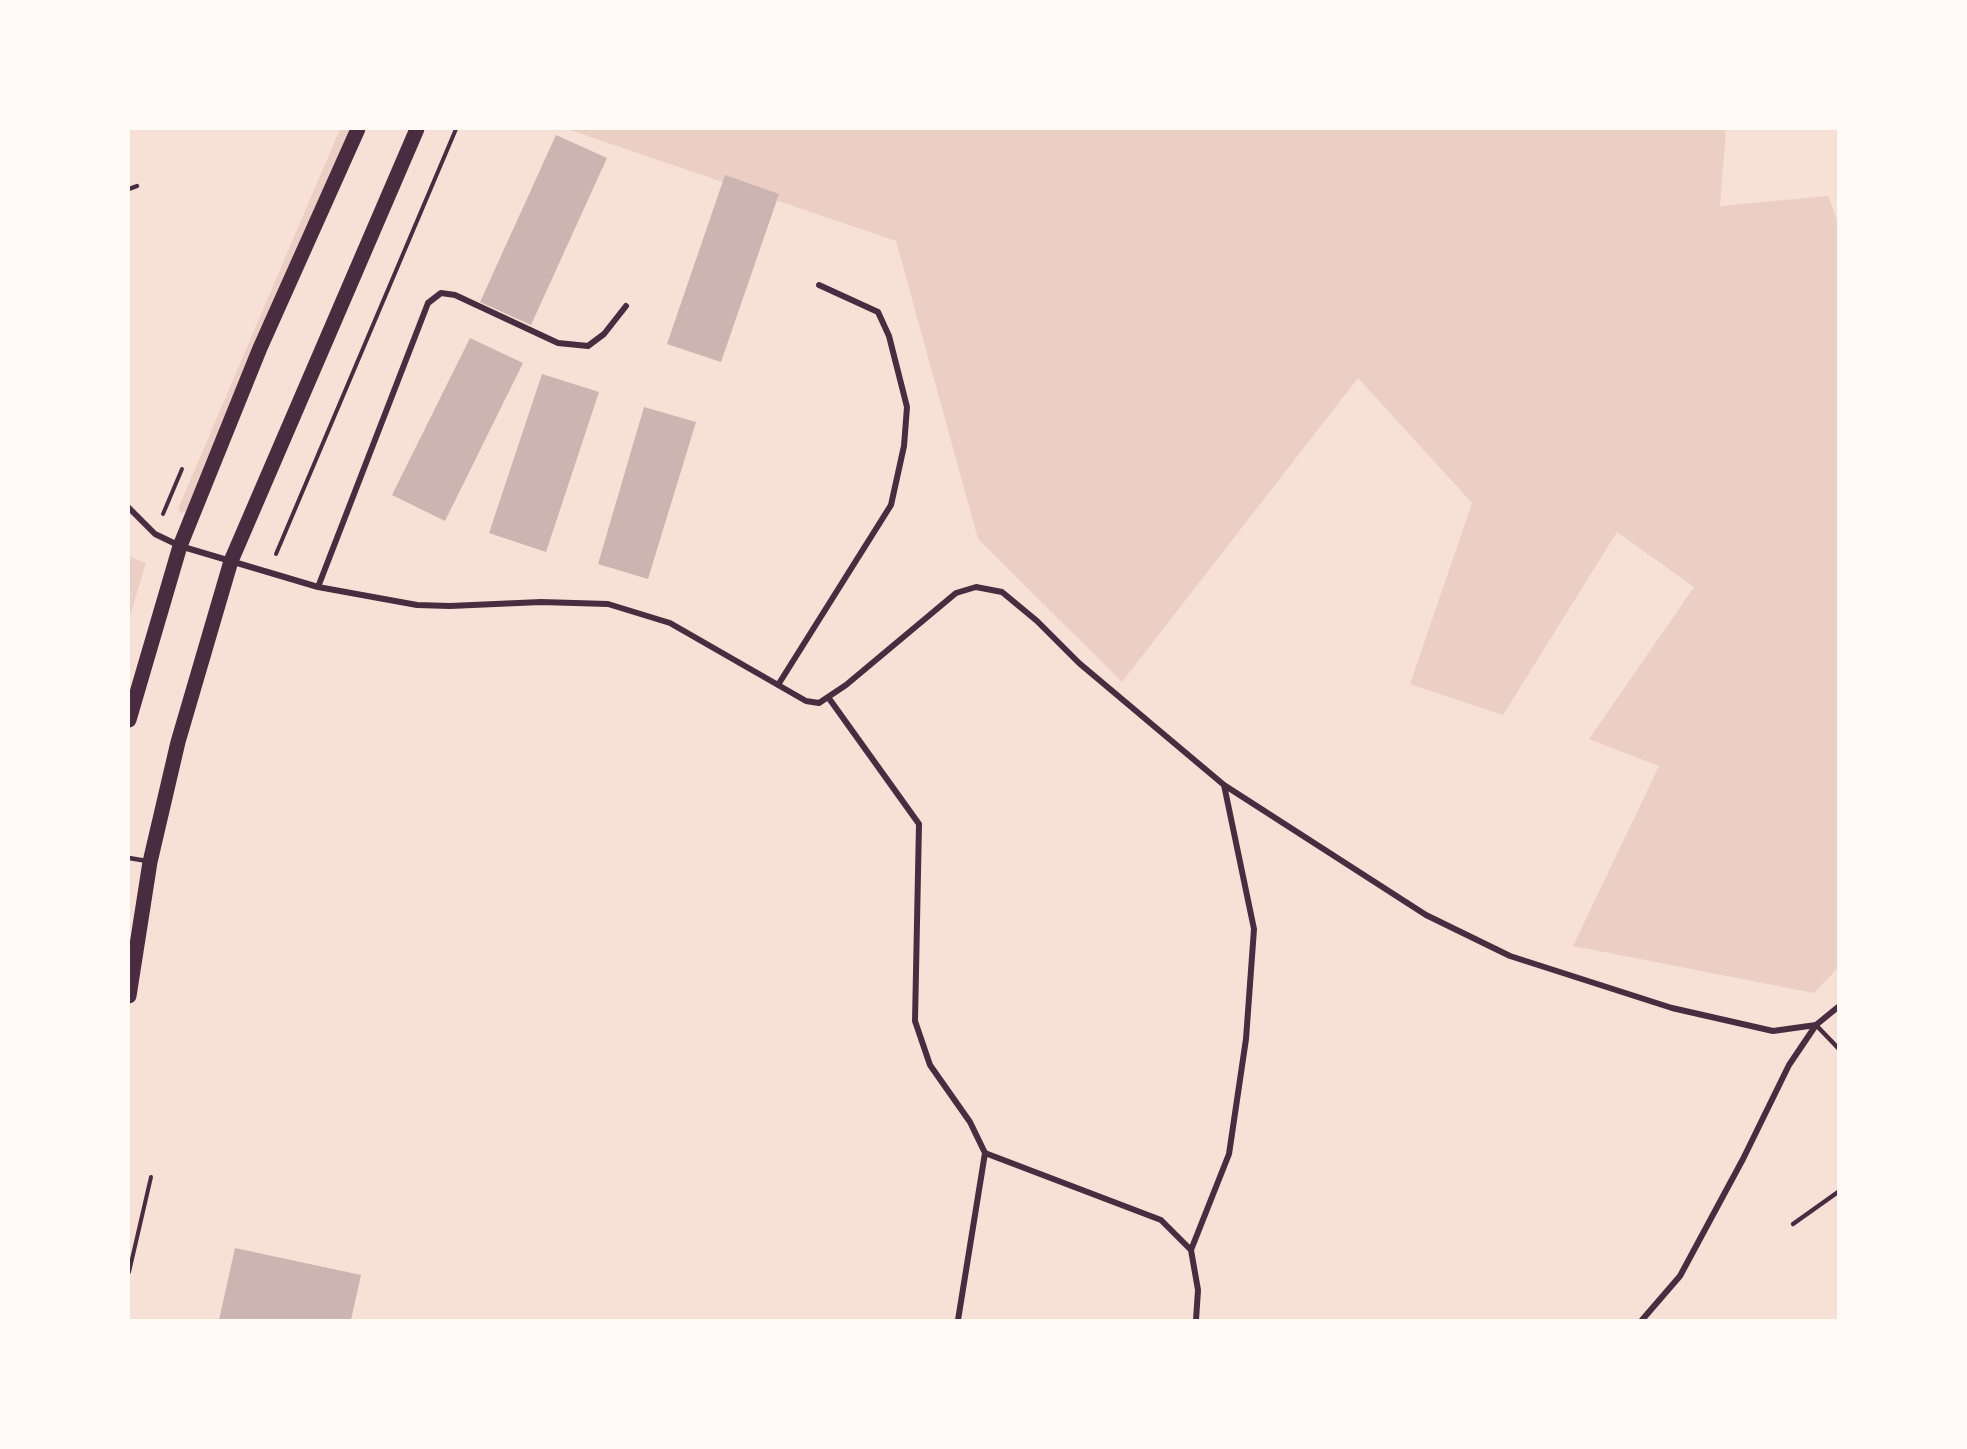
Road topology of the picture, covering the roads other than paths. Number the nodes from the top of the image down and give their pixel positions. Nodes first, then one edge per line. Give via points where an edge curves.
1 (357, 129) edge
2 (417, 129) edge
3 (137, 186) dead end
4 (129, 189) edge
5 (819, 285) dead end
6 (626, 306) dead end
7 (129, 508) edge
8 (180, 546) junction
9 (231, 561) junction
10 (318, 587) junction
11 (778, 685) junction
12 (828, 697) junction
13 (129, 720) edge
14 (1224, 785) junction
15 (129, 858) edge
16 (150, 862) junction
17 (129, 996) edge
18 (1838, 1007) edge
19 (1816, 1024) junction
20 (1838, 1048) edge
21 (985, 1153) junction
22 (1838, 1192) edge
23 (1793, 1224) dead end
24 (1191, 1250) junction
25 (958, 1320) edge
26 (1196, 1320) edge
27 (1642, 1320) edge

1 - 8 main road via 260,348
2 - 9 main road
3 - 4 lane
5 - 11 street via 878,312 889,336 908,407 891,506
6 - 10 street via 604,334 588,346 558,343 455,295 441,292 428,303
7 - 8 street via 155,534
8 - 9 street
8 - 13 main road
9 - 10 street
9 - 16 main road via 178,742
10 - 11 street via 417,605 608,604 670,624
11 - 12 street via 806,701 819,703
12 - 14 street via 956,593 976,587 1002,592 1079,663
12 - 21 street via 919,824 915,1021 930,1065 970,1122
14 - 19 street via 1426,915 1510,956 1672,1008 1773,1031
14 - 24 street via 1254,929 1246,1039 1229,1155
15 - 16 lane
16 - 17 main road
18 - 19 street
19 - 20 lane
19 - 27 street via 1789,1065 1680,1276
21 - 24 street via 1161,1220
21 - 25 street
22 - 23 lane
24 - 26 street via 1198,1290

